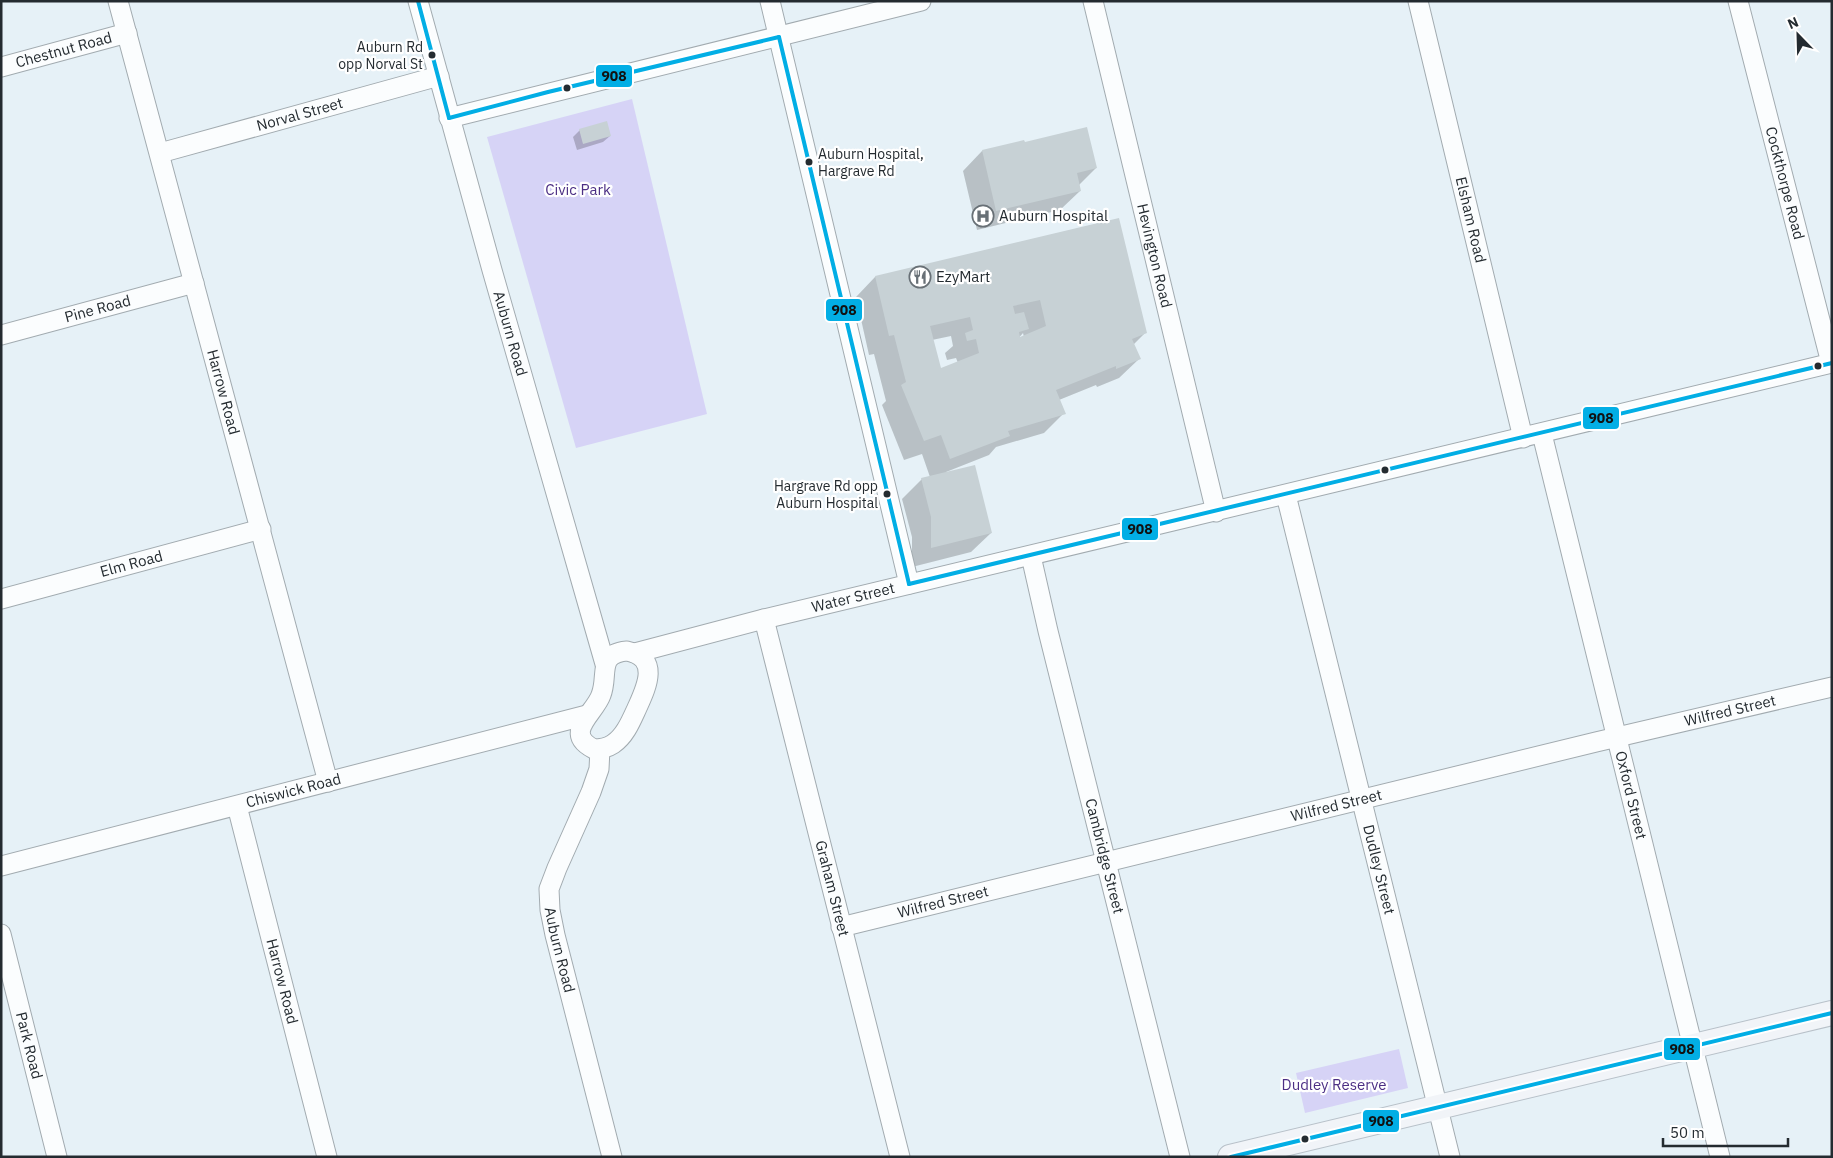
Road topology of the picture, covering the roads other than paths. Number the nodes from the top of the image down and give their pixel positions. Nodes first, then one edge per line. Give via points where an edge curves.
1 (118, 1) edge
2 (418, 1) edge
3 (770, 1) edge
4 (921, 1) edge
5 (1093, 1) edge
6 (1418, 1) edge
7 (1738, 1) edge
8 (127, 34) junction
9 (779, 38) junction
10 (1, 67) edge
11 (439, 76) junction
12 (449, 118) junction
13 (160, 153) junction
14 (194, 283) junction
15 (1, 335) edge
16 (1832, 363) edge
17 (1542, 434) junction
18 (1523, 438) junction
19 (1286, 495) junction
20 (1216, 512) junction
21 (261, 529) junction
22 (1031, 556) junction
23 (909, 584) junction
24 (1, 600) edge
25 (764, 619) junction
26 (635, 653) junction
27 (606, 664) junction
28 (1832, 687) edge
29 (588, 715) junction
30 (1618, 737) junction
31 (600, 749) junction
32 (328, 782) junction
33 (1362, 800) junction
34 (237, 806) junction
35 (1106, 861) junction
36 (1, 866) edge
37 (841, 927) junction
38 (1, 934) edge
39 (1832, 1013) edge
40 (1694, 1046) junction
41 (1438, 1107) junction
42 (57, 1157) edge
43 (327, 1157) edge
44 (612, 1157) edge
45 (900, 1157) edge
46 (1180, 1157) edge
47 (1230, 1157) edge
48 (1450, 1157) edge
49 (1720, 1157) edge

1 - 8 street, Harrow Road
2 - 11 street, Auburn Road
3 - 9 street
4 - 9 street
5 - 20 street, Hevington Road
6 - 18 street, Elsham Road
7 - 16 street, Cockthorpe Road
8 - 10 street, Chestnut Road
8 - 13 street, Harrow Road
9 - 12 street
9 - 23 street
11 - 12 street, Auburn Road
11 - 13 street, Norval Street
12 - 27 street, Auburn Road
13 - 14 street, Harrow Road
14 - 15 street, Pine Road
14 - 21 street, Harrow Road
16 - 17 street, Water Street
17 - 18 street, Water Street
17 - 30 street, Oxford Street
18 - 19 street, Water Street
19 - 20 street, Water Street
19 - 33 street, Dudley Street
20 - 22 street, Water Street
21 - 24 street, Elm Road
21 - 32 street, Harrow Road
22 - 23 street, Water Street
22 - 35 street, Cambridge Street
23 - 25 street, Water Street
25 - 26 street, Water Street
25 - 37 street, Graham Street
26 - 27 street, Water Street via 621,652
26 - 31 street via 646,663 646,688 624,734 613,744
27 - 29 street via 602,693
28 - 30 street, Wilfred Street
29 - 31 street via 582,722 581,735 588,746
29 - 32 street, Chiswick Road
30 - 33 street, Wilfred Street
30 - 40 street, Oxford Street
31 - 44 street, Auburn Road via 599,769 549,889 549,901
32 - 34 street, Chiswick Road
33 - 35 street, Wilfred Street
33 - 41 street, Dudley Street
34 - 36 street, Chiswick Road
34 - 43 street, Harrow Road
35 - 37 street, Wilfred Street
35 - 46 street, Cambridge Street
37 - 45 street, Graham Street
38 - 42 street, Park Road
39 - 40 main road
40 - 41 main road
40 - 49 street, Oxford Street
41 - 47 main road
41 - 48 street, Dudley Street

